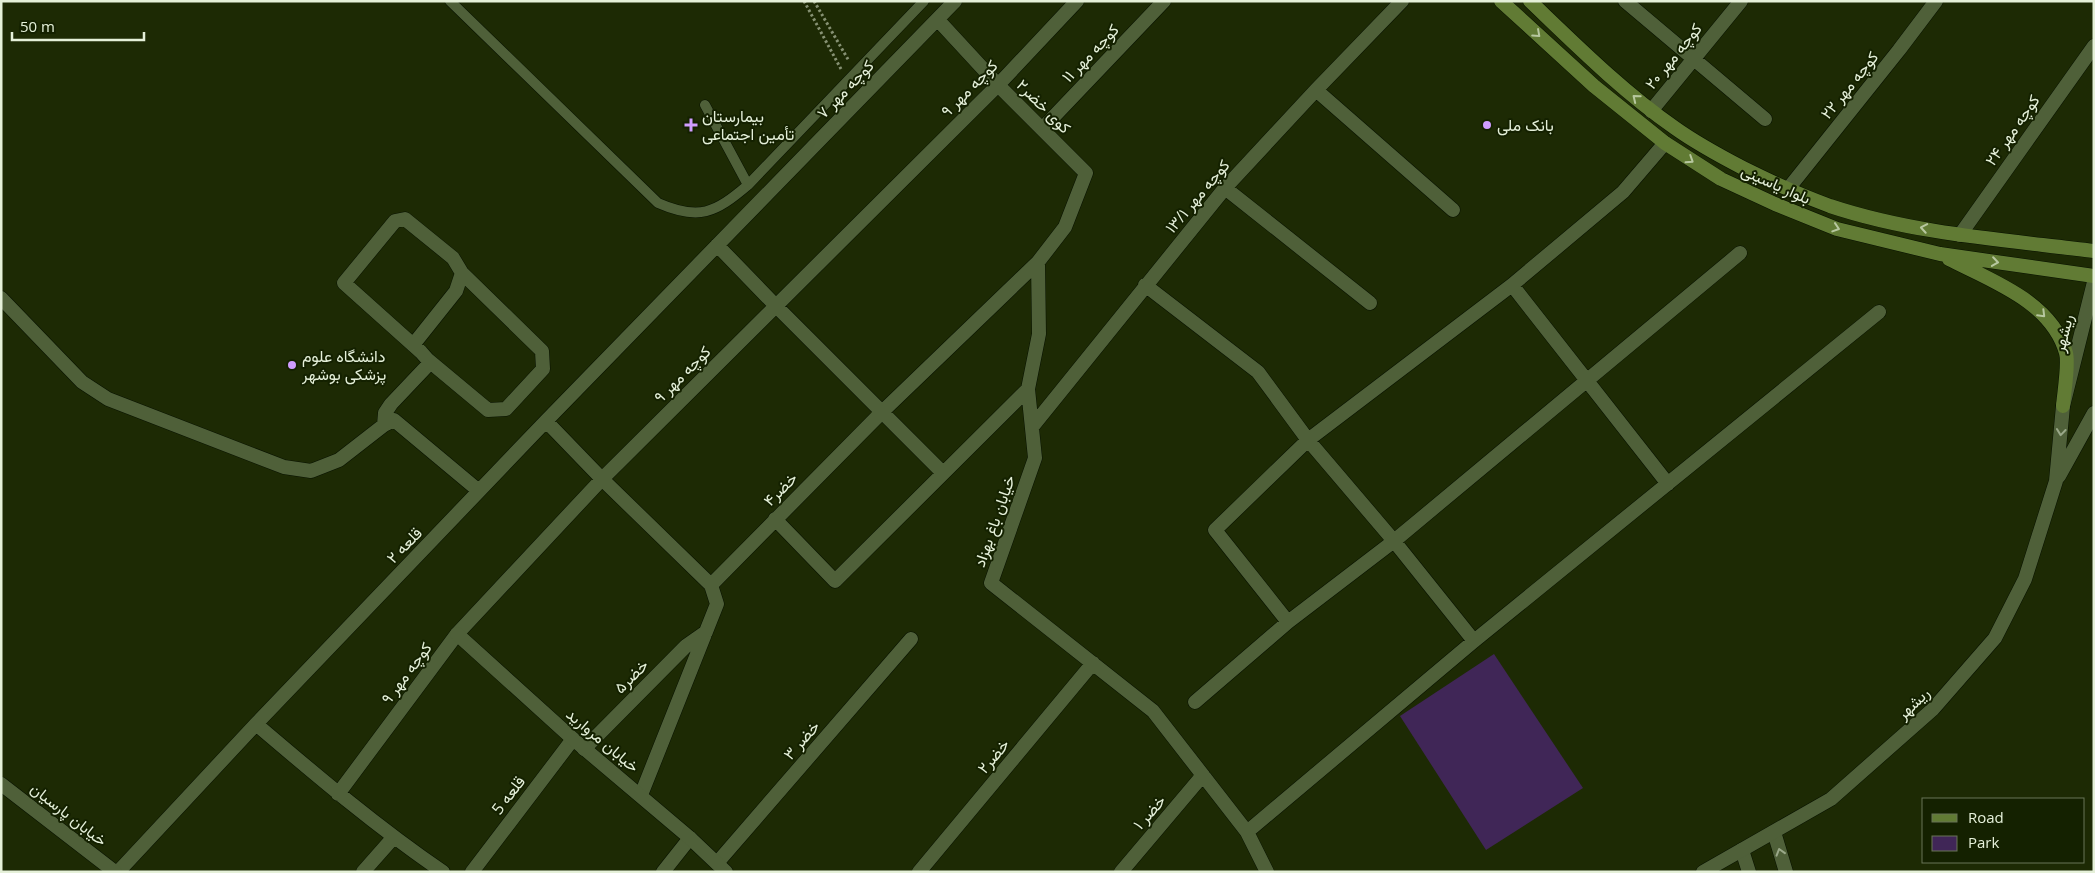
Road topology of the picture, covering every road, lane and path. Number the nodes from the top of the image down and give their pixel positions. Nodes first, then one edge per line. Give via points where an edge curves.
1 (450, 1) edge
2 (804, 1) edge
3 (814, 1) edge
4 (924, 1) edge
5 (955, 1) edge
6 (1077, 1) edge
7 (1164, 1) edge
8 (1402, 1) edge
9 (1501, 1) edge
10 (1530, 1) edge
11 (1625, 1) edge
12 (1742, 1) edge
13 (1936, 1) edge
14 (938, 20) junction
15 (2094, 46) edge
16 (1693, 59) junction
17 (856, 73) junction
18 (848, 81) junction
19 (998, 85) junction
20 (1316, 90) junction
21 (705, 104) dead end
22 (1652, 111) junction
23 (1765, 119) dead end
24 (1042, 129) junction
25 (1665, 143) junction
26 (748, 185) junction
27 (1225, 188) junction
28 (1788, 188) junction
29 (1453, 210) dead end
30 (1960, 235) junction
31 (717, 244) junction
32 (2094, 251) edge
33 (1740, 252) dead end
34 (1940, 254) junction
35 (1038, 262) junction
36 (462, 273) junction
37 (2094, 276) edge
38 (2094, 282) edge
39 (1145, 285) junction
40 (1512, 285) junction
41 (1, 298) edge
42 (1370, 303) dead end
43 (775, 305) junction
44 (1880, 312) dead end
45 (413, 344) junction
46 (428, 360) junction
47 (1587, 379) junction
48 (1028, 389) junction
49 (2064, 406) junction
50 (882, 412) junction
51 (2094, 413) edge
52 (546, 421) junction
53 (384, 425) junction
54 (1032, 427) junction
55 (1308, 440) junction
56 (942, 472) junction
57 (602, 479) junction
58 (2056, 481) junction
59 (1668, 484) junction
60 (479, 491) junction
61 (775, 519) junction
62 (1394, 541) junction
63 (711, 584) junction
64 (1288, 622) junction
65 (706, 632) junction
66 (457, 634) junction
67 (911, 639) dead end
68 (1474, 641) junction
69 (1094, 663) junction
70 (1195, 702) dead end
71 (256, 724) junction
72 (573, 739) junction
73 (584, 749) junction
74 (1204, 775) junction
75 (1, 784) edge
76 (338, 794) junction
77 (641, 795) junction
78 (1248, 832) junction
79 (1774, 832) junction
80 (393, 838) junction
81 (690, 838) junction
82 (1742, 850) junction
83 (721, 867) edge
84 (117, 872) edge
85 (363, 872) edge
86 (443, 872) edge
87 (472, 872) edge
88 (663, 872) edge
89 (918, 872) edge
90 (1121, 872) edge
91 (1267, 872) edge
92 (1703, 872) edge
93 (1749, 872) edge
94 (1786, 872) edge

1 - 26 lane via 658,203 693,213 713,210
2 - 18 path
3 - 17 path
4 - 17 lane
5 - 14 street, کوچه مهر ۷
6 - 19 street, کوچه مهر ۹
7 - 24 street, کوچه مهر ۱۱
8 - 20 street, کوچه مهر ۱۳/۱
9 -> 25 main road, بلوار یاسینی via 1594,86
22 -> 10 main road, بلوار یاسینی via 1605,73
11 - 16 street
12 - 16 street, کوچه مهر ۲۰
13 - 28 street, کوچه مهر ۲۲
14 - 19 street, کوی خضر۲
14 - 31 street, کوچه مهر ۷
15 - 30 street, کوچه مهر ۲۴
16 - 22 street, کوچه مهر ۲۰
16 - 23 street
17 - 18 lane
18 - 26 lane
19 - 24 street, کوی خضر۲
19 - 43 street, کوچه مهر ۹
20 - 27 street, کوچه مهر ۱۳/۱
20 - 29 street
21 - 26 lane
22 - 28 main road, بلوار یاسینی via 1709,149
24 - 35 street, کوی خضر۲ via 1086,173 1065,227
25 -> 34 main road, بلوار یاسینی via 1721,179 1775,204 1837,229
25 - 40 street via 1623,192
27 - 39 street, کوچه مهر ۱۳/۱
27 - 42 street
30 -> 28 main road, بلوار یاسینی via 1830,206
30 - 32 main road, بلوار یاسینی
31 - 43 street
31 - 52 street, قلعه ۲
33 - 47 street
34 -> 37 main road, بلوار یاسینی
34 -> 49 main road via 2019,296 2040,310 2056,329 2066,354
35 - 48 street, خیابان باغ بهزاد via 1039,334
35 - 50 street, خضر۴
36 - 45 street via 456,291
36 - 45 street via 453,258 405,219 395,221 344,283
36 - 46 street via 542,351 543,370 506,409 488,410
38 - 49 street, ریشهر
39 - 54 street, کوچه مهر ۱۳/۱
39 - 55 street via 1258,372
40 - 47 street
40 - 55 street
41 - 53 street via 82,382 108,400 284,467 311,471 339,460
43 - 50 street
43 - 57 street, کوچه مهر ۹
44 - 59 street
45 - 46 street
46 - 53 street via 427,366 385,413
47 - 59 street
47 - 62 street
48 - 54 street, خیابان باغ بهزاد
48 - 56 street
49 -> 58 street, ریشهر
50 - 56 street
50 - 61 street, خضر۴
51 - 58 street, ریشهر
52 - 57 street
52 - 60 street, قلعه ۲
53 - 60 street via 394,420
54 - 69 street, خیابان باغ بهزاد via 1035,458 991,583
55 - 62 street
55 - 64 street via 1215,530
56 - 61 street via 835,581
57 - 63 street
57 - 66 street, کوچه مهر ۹
58 - 79 street, ریشهر via 2025,579 1995,638 1933,709 1883,755 1831,799
59 - 68 street
60 - 71 street, قلعه ۲
61 - 63 street, خضر۴
62 - 64 street
62 - 68 street
63 - 65 street via 717,604
64 - 70 street
65 - 73 street, خضر۵ via 686,646
65 - 77 street
66 - 72 street, خیابان مروارید
66 - 76 street, کوچه مهر ۹
67 - 83 street, خضر ۳
68 - 78 street
69 - 74 street, خیابان باغ بهزاد via 1153,711
69 - 89 street, خضر۲
71 - 76 street
71 - 84 street, قلعه ۲
72 - 73 street, خیابان مروارید
72 - 87 street, قلعه 5
73 - 77 street, خیابان مروارید
74 - 78 street, خیابان باغ بهزاد
74 - 90 street, خضر ۱
75 - 84 street, خیابان پارسیان
76 - 80 street
77 - 81 street, خیابان مروارید
78 - 91 street, خیابان باغ بهزاد
79 - 82 street, ریشهر
94 -> 79 street
80 - 85 street
80 - 86 street
81 - 83 street, خیابان مروارید
81 - 88 street
82 - 92 street, ریشهر
82 - 93 street

